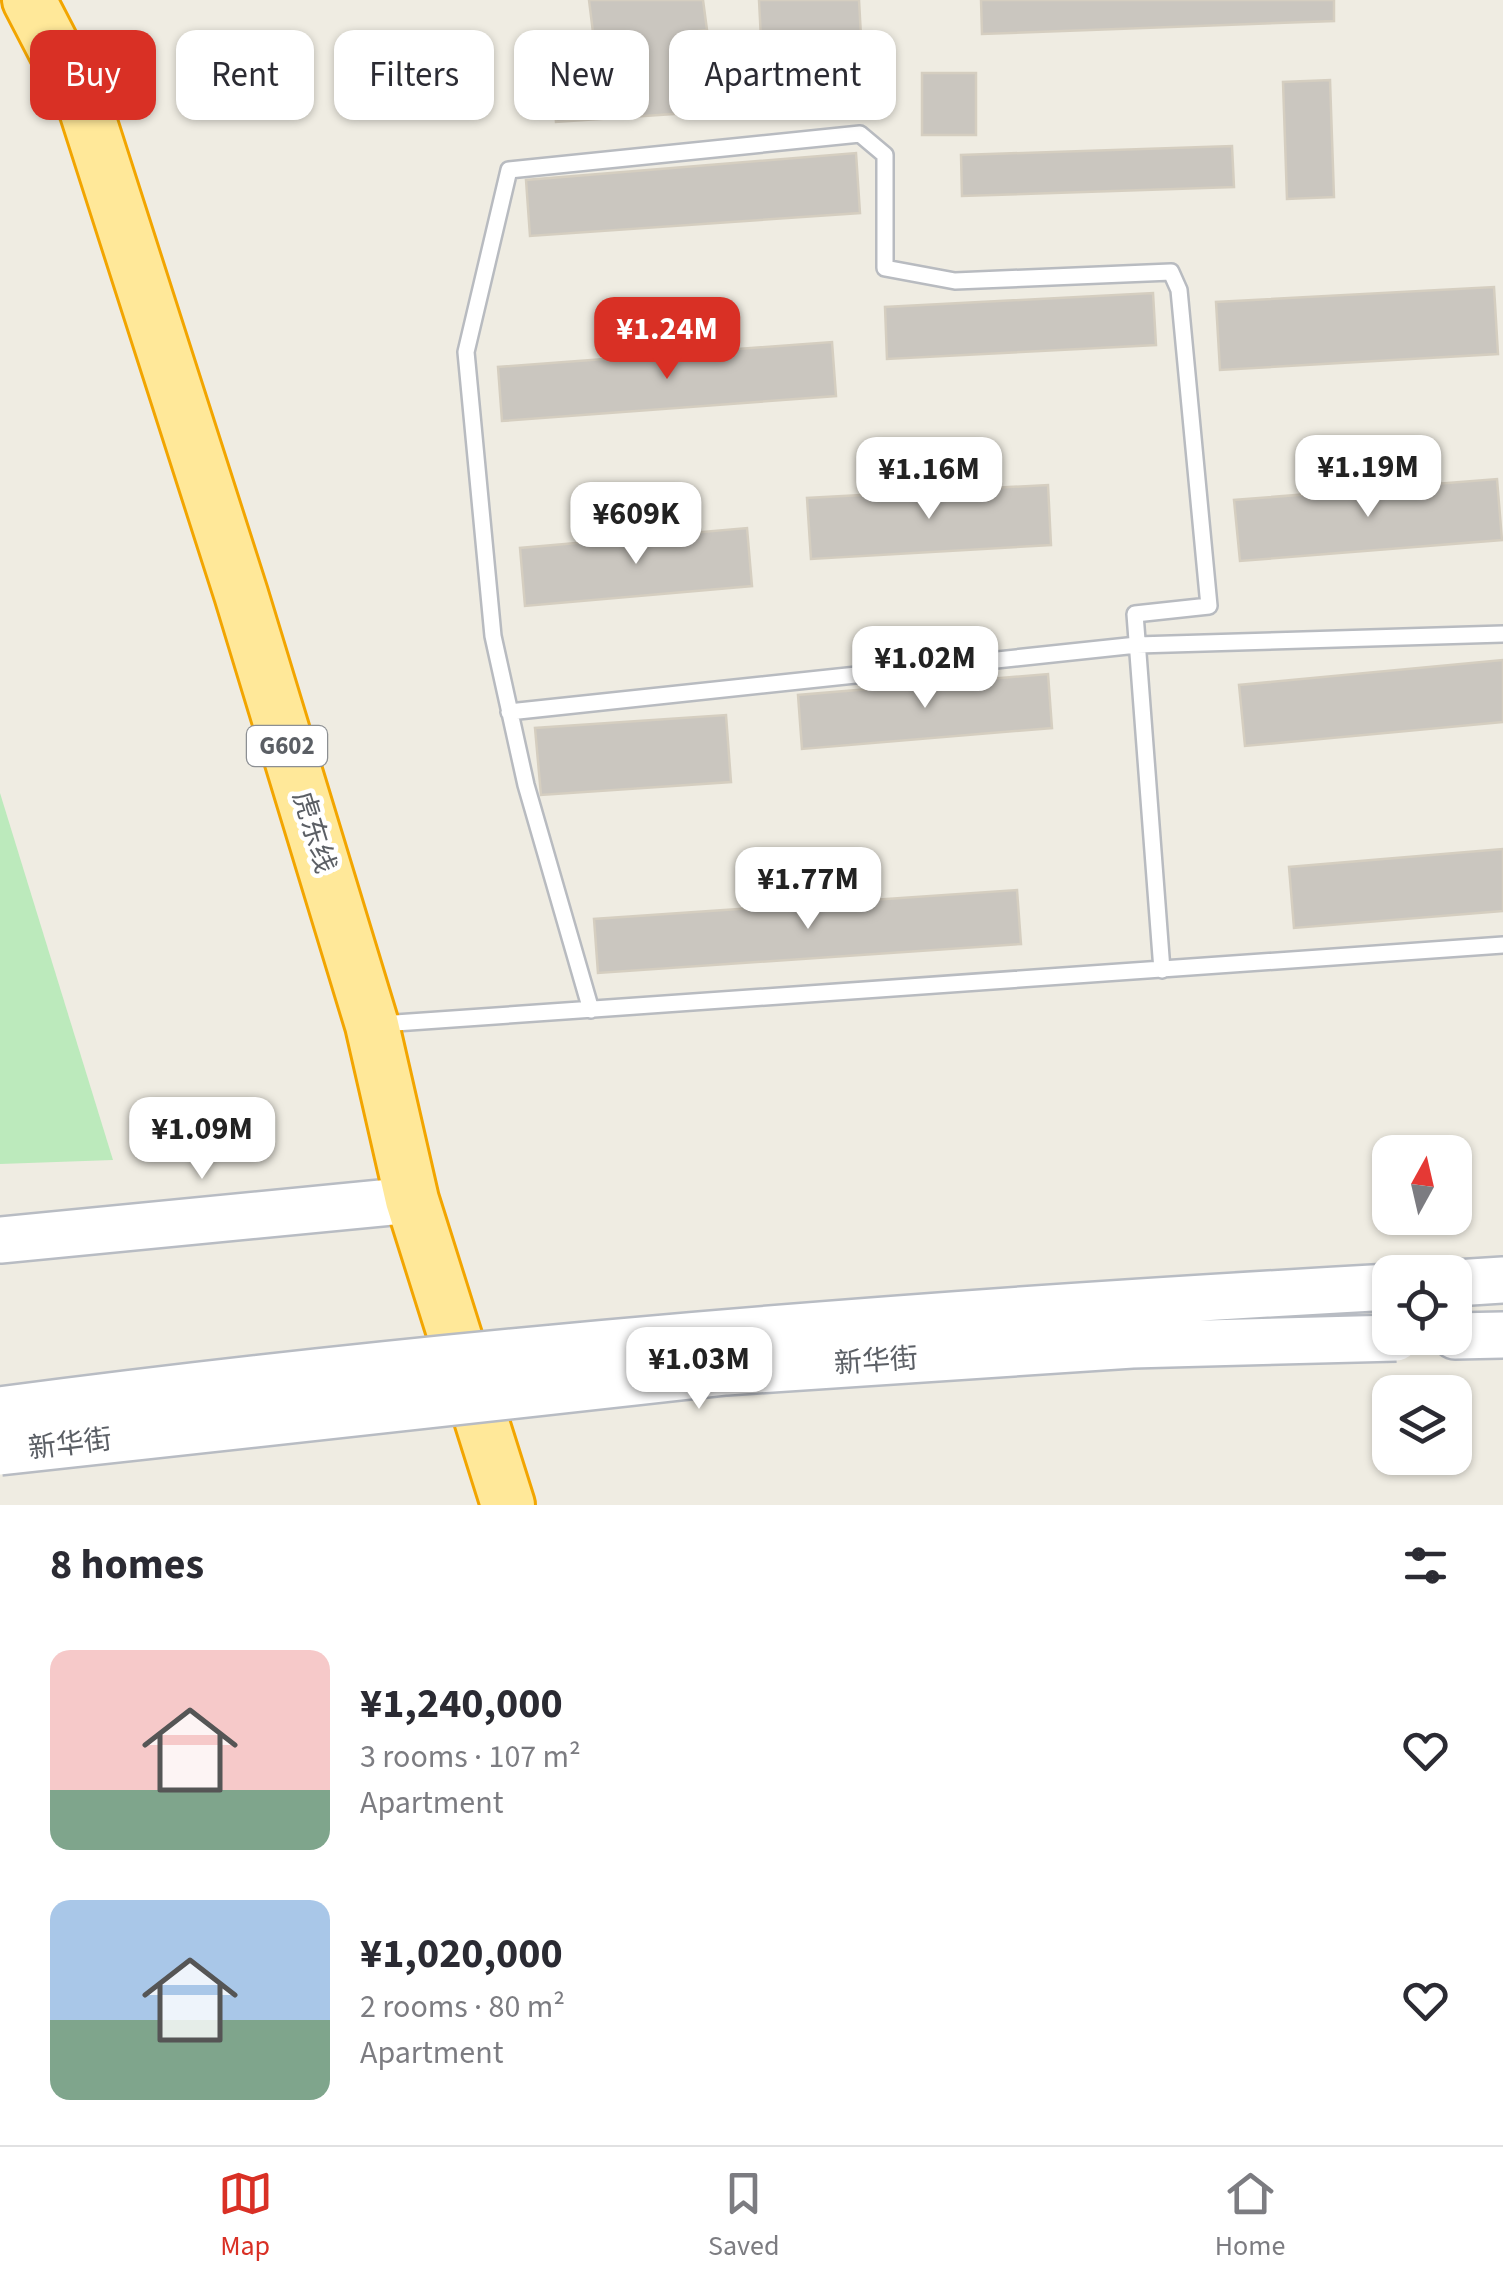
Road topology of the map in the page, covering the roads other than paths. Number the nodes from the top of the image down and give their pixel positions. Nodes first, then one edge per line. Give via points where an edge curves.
1 (29, 0) edge
2 (1503, 634) edge
3 (1137, 644) junction
4 (510, 712) junction
5 (1503, 945) edge
6 (1162, 970) junction
7 (591, 1010) junction
8 (372, 1025) junction
9 (412, 1200) junction
10 (0, 1240) edge
11 (1503, 1280) edge
12 (1472, 1282) edge
13 (1372, 1288) edge
14 (1503, 1335) edge
15 (1472, 1336) edge
16 (1372, 1339) edge
17 (0, 1410) edge
18 (0, 1452) edge
19 (508, 1505) edge

1 - 8 highway, 虎东线 / G602 via 86,110
2 - 3 lane
3 - 4 lane
3 - 4 lane via 1135,614 1208,606 1180,290 1171,272 955,280 885,268 885,155 860,134 509,170 466,352 493,636
3 - 6 lane
4 - 7 lane
5 - 6 lane
6 - 7 lane
7 - 8 lane
8 - 9 highway, 虎东线 / G602
9 - 10 main road
9 - 19 highway, 虎东线 / G602
11 - 12 main road
13 - 17 main road, 新华街, bridge via 794,1324 296,1372
14 - 15 main road
16 - 18 main road, 新华街, bridge via 1112,1346 726,1372

